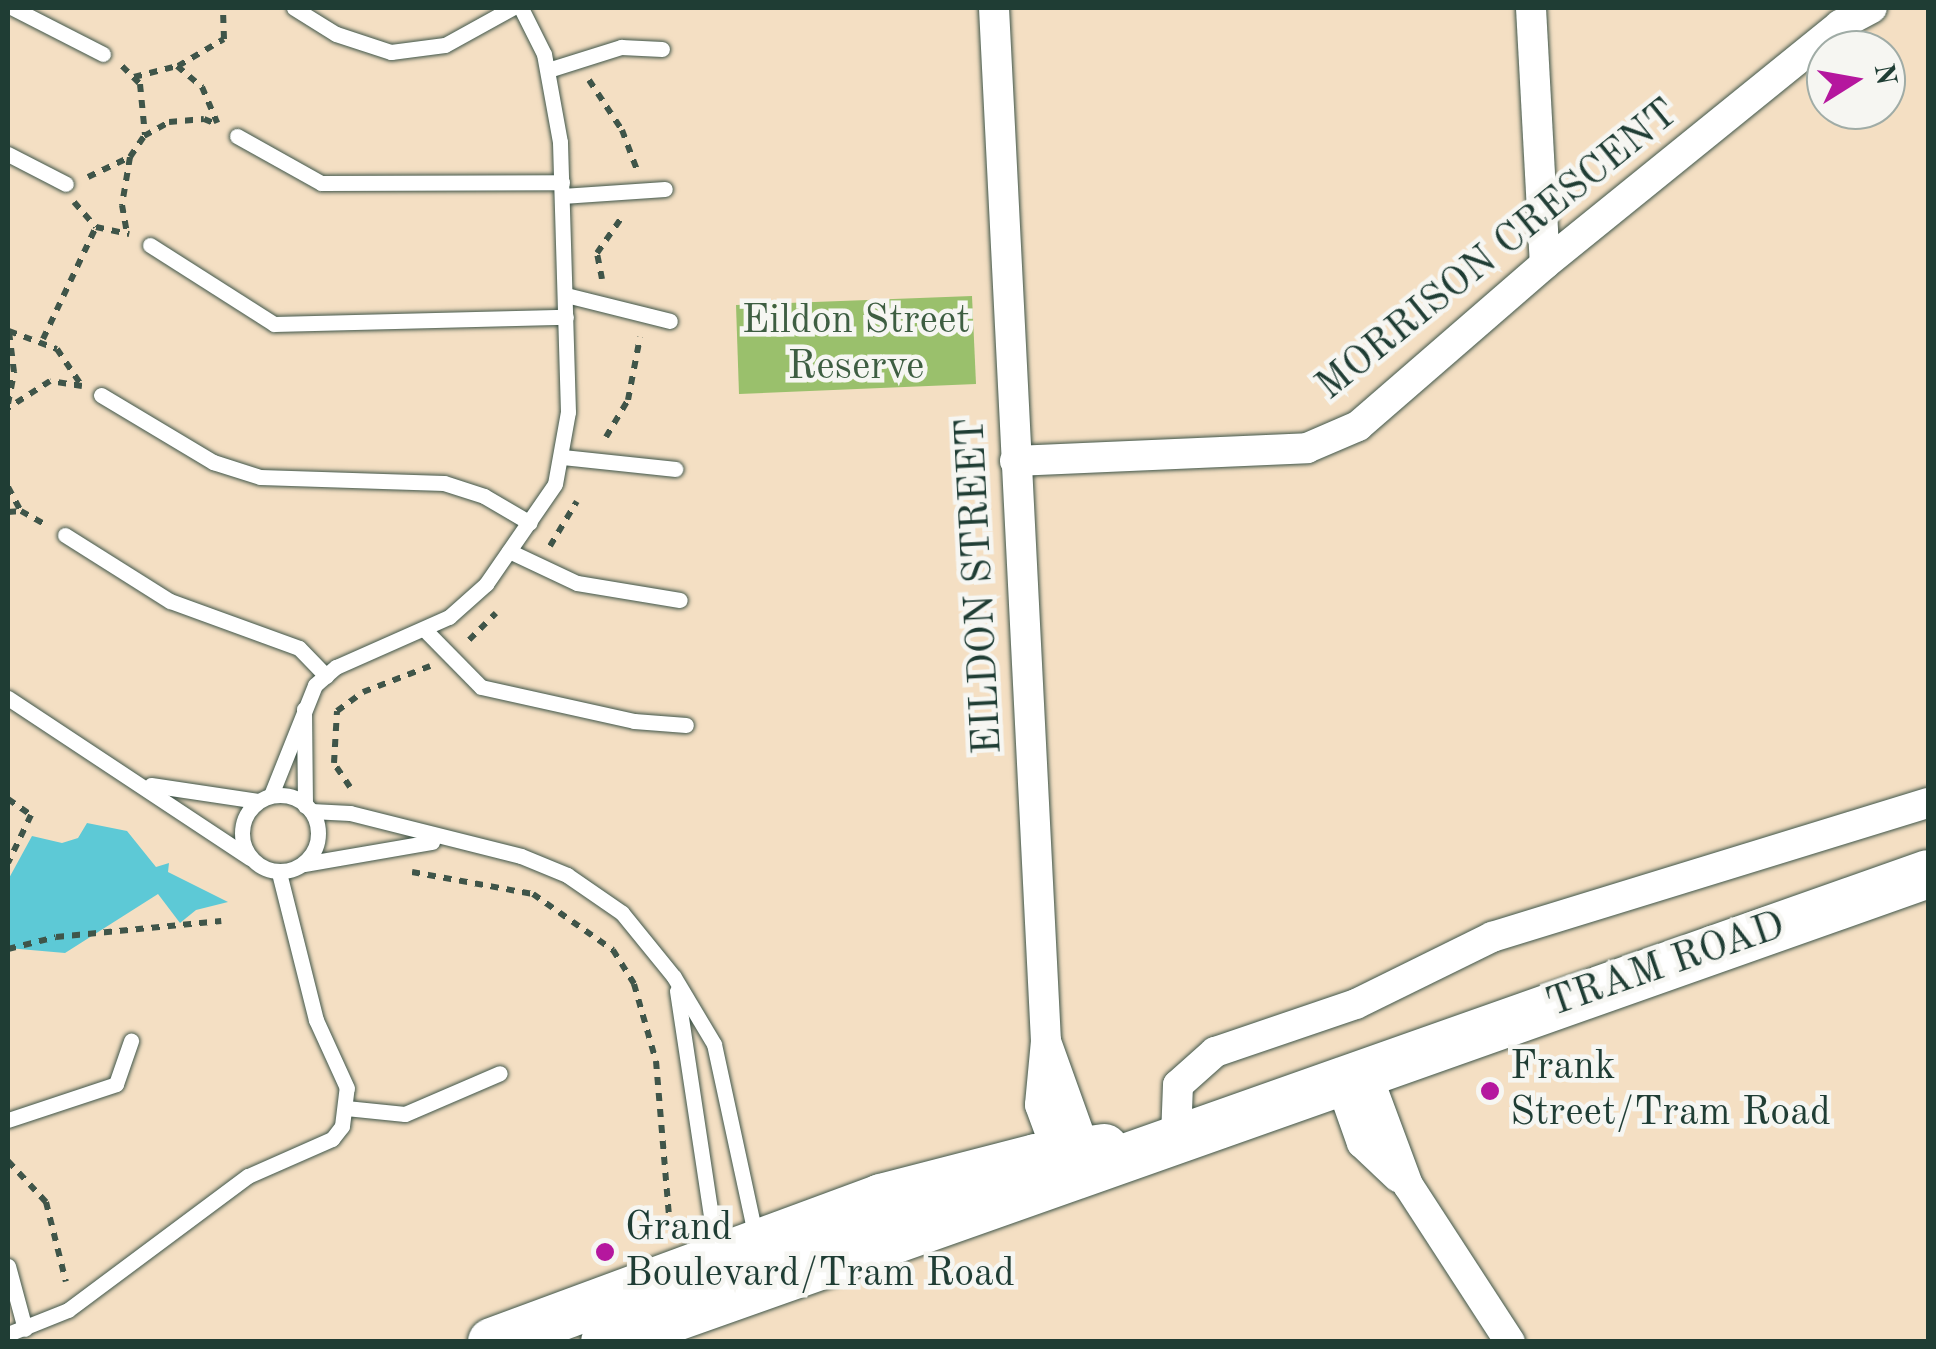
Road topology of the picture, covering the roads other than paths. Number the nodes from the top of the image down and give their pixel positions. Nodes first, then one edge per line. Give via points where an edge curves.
1 (13, 8) edge
2 (294, 8) edge
3 (512, 8) edge
4 (521, 8) edge
5 (994, 8) edge
6 (1531, 8) edge
7 (1872, 8) edge
8 (662, 49) dead end
9 (104, 54) road end
10 (548, 70) junction
11 (237, 136) road end
12 (8, 154) edge
13 (66, 184) road end
14 (562, 189) junction
15 (665, 189) dead end
16 (150, 244) road end
17 (1544, 264) junction
18 (566, 295) junction
19 (566, 317) junction
20 (670, 321) dead end
21 (101, 395) dead end
22 (562, 457) junction
23 (1015, 461) junction
24 (675, 469) dead end
25 (530, 522) junction
26 (65, 536) road end
27 (509, 551) junction
28 (680, 600) dead end
29 (426, 631) junction
30 (326, 676) junction
31 (8, 698) edge
32 (304, 709) junction
33 (686, 725) dead end
34 (142, 782) junction
35 (264, 798) junction
36 (1928, 803) edge
37 (308, 808) junction
38 (451, 841) junction
39 (250, 858) junction
40 (304, 864) junction
41 (279, 873) junction
42 (1928, 874) edge
43 (674, 977) junction
44 (130, 1041) dead end
45 (500, 1073) dead end
46 (1353, 1076) junction
47 (346, 1108) junction
48 (8, 1120) edge
49 (1176, 1137) junction
50 (1074, 1161) junction
51 (737, 1248) junction
52 (8, 1266) edge
53 (748, 1295) junction
54 (25, 1328) junction
55 (8, 1334) edge
56 (492, 1342) edge
57 (606, 1342) edge
58 (1510, 1342) edge

1 - 9 lane
2 - 3 lane via 336,34 390,52 445,44
4 - 10 lane
5 - 23 street, EILDON STREET
6 - 17 street
7 - 17 street, MORRISON CRESCENT via 1840,25
8 - 10 lane via 621,47
10 - 14 lane
11 - 14 lane via 321,184
12 - 13 lane
14 - 15 lane
14 - 18 lane
16 - 19 lane via 274,324
17 - 23 street, MORRISON CRESCENT via 1358,426 1306,448
18 - 19 lane
18 - 20 lane
19 - 22 lane
21 - 25 lane via 212,462 260,477 444,483
22 - 24 lane
22 - 25 lane via 555,484
23 - 50 street, EILDON STREET via 1046,1041 1040,1105
25 - 27 lane
26 - 30 lane via 170,600 299,648
27 - 28 lane via 577,583
27 - 29 lane via 486,584
29 - 30 lane via 360,655
29 - 33 lane via 461,674 502,694
30 - 32 lane
31 - 34 lane
32 - 35 lane
32 - 37 lane
34 - 35 lane via 184,795
34 - 39 lane
35 - 37 lane
35 - 39 lane via 241,828
36 - 49 street via 1492,937 1356,1004 1214,1052 1178,1086
37 - 38 lane
37 - 40 lane via 318,840
38 - 40 lane via 395,844
38 - 43 lane via 507,852 567,875 622,913
39 - 41 lane
40 - 41 lane
41 - 47 lane via 316,1020 346,1088
42 - 46 main road, TRAM ROAD
43 - 51 lane
43 - 51 lane via 714,1044
44 - 48 lane via 116,1084
45 - 47 lane via 405,1114
46 - 49 main road, TRAM ROAD
46 - 58 street via 1362,1143 1408,1185
47 - 54 lane via 332,1139 248,1176 68,1310
49 - 50 main road, TRAM ROAD
50 - 51 main road, TRAM ROAD via 881,1198
50 - 53 main road, TRAM ROAD
51 - 53 main road
51 - 56 main road, TRAM ROAD
52 - 54 lane
53 - 57 main road, TRAM ROAD
54 - 55 lane

